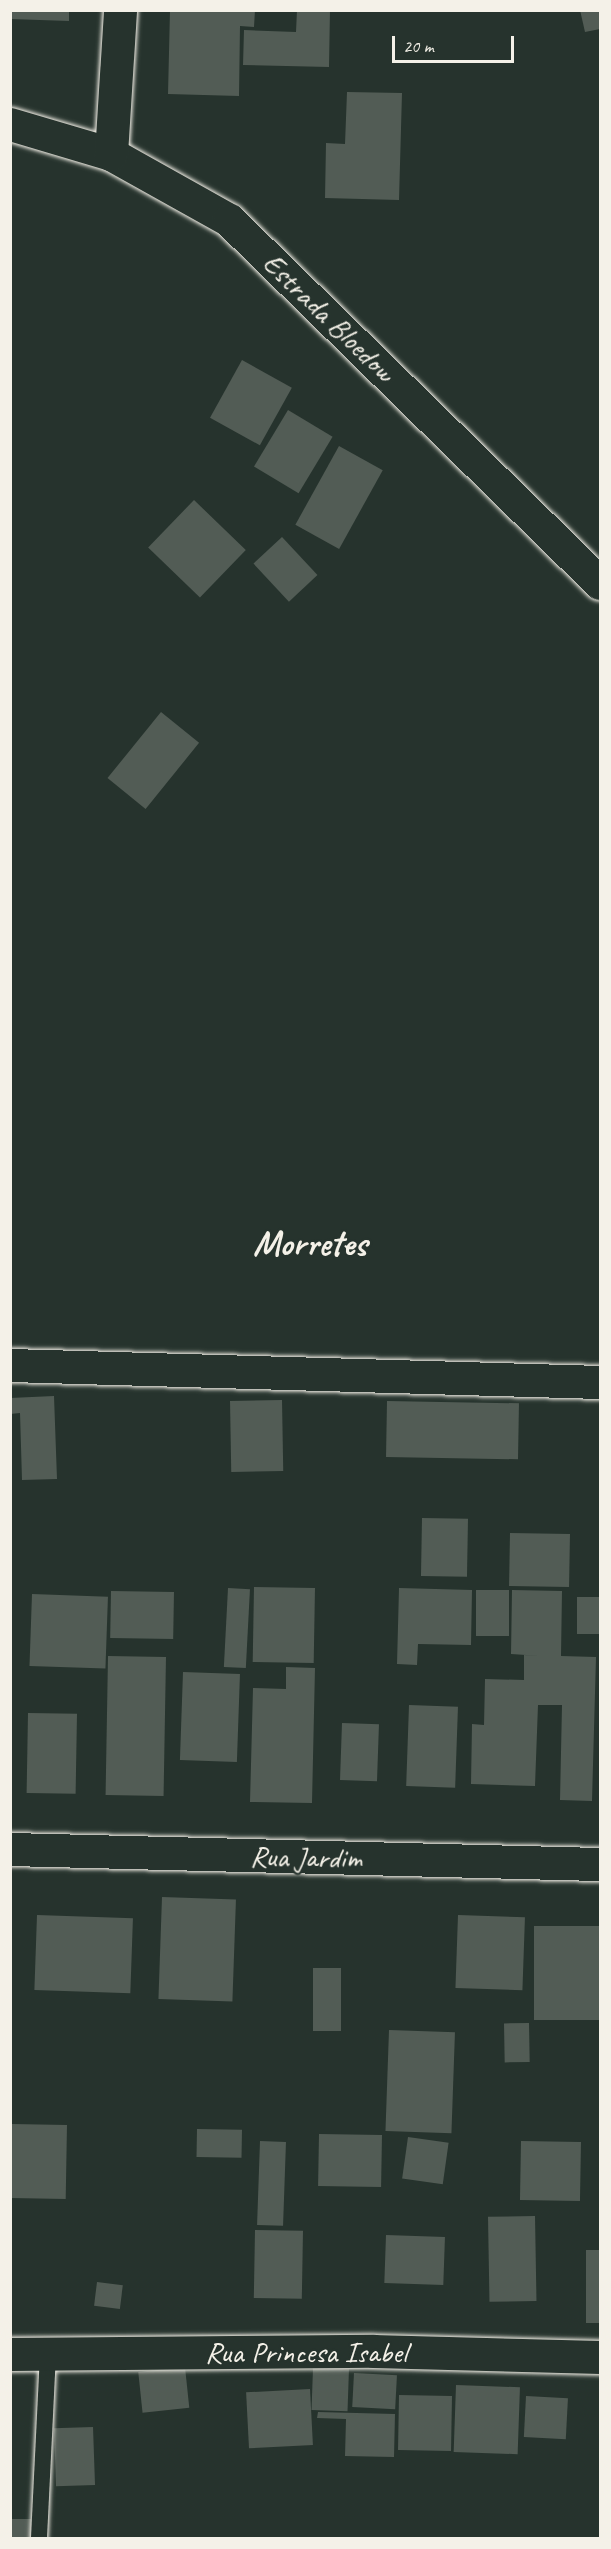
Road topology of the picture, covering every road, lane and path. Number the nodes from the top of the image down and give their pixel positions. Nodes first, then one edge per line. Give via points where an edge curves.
1 (120, 10) edge
2 (10, 124) edge
3 (111, 154) junction
4 (600, 583) edge
5 (10, 1365) edge
6 (600, 1382) edge
7 (10, 1850) edge
8 (600, 1864) edge
9 (10, 2354) edge
10 (48, 2354) junction
11 (600, 2357) edge
12 (39, 2538) edge

1 - 3 street
2 - 3 street, Estrada Bloedow
3 - 4 street, Estrada Bloedow via 229,219
5 - 6 street
7 - 8 street, Rua Jardim
9 - 10 street, Rua Princesa Isabel
10 - 11 street, Rua Princesa Isabel via 373,2351
10 - 12 lane

